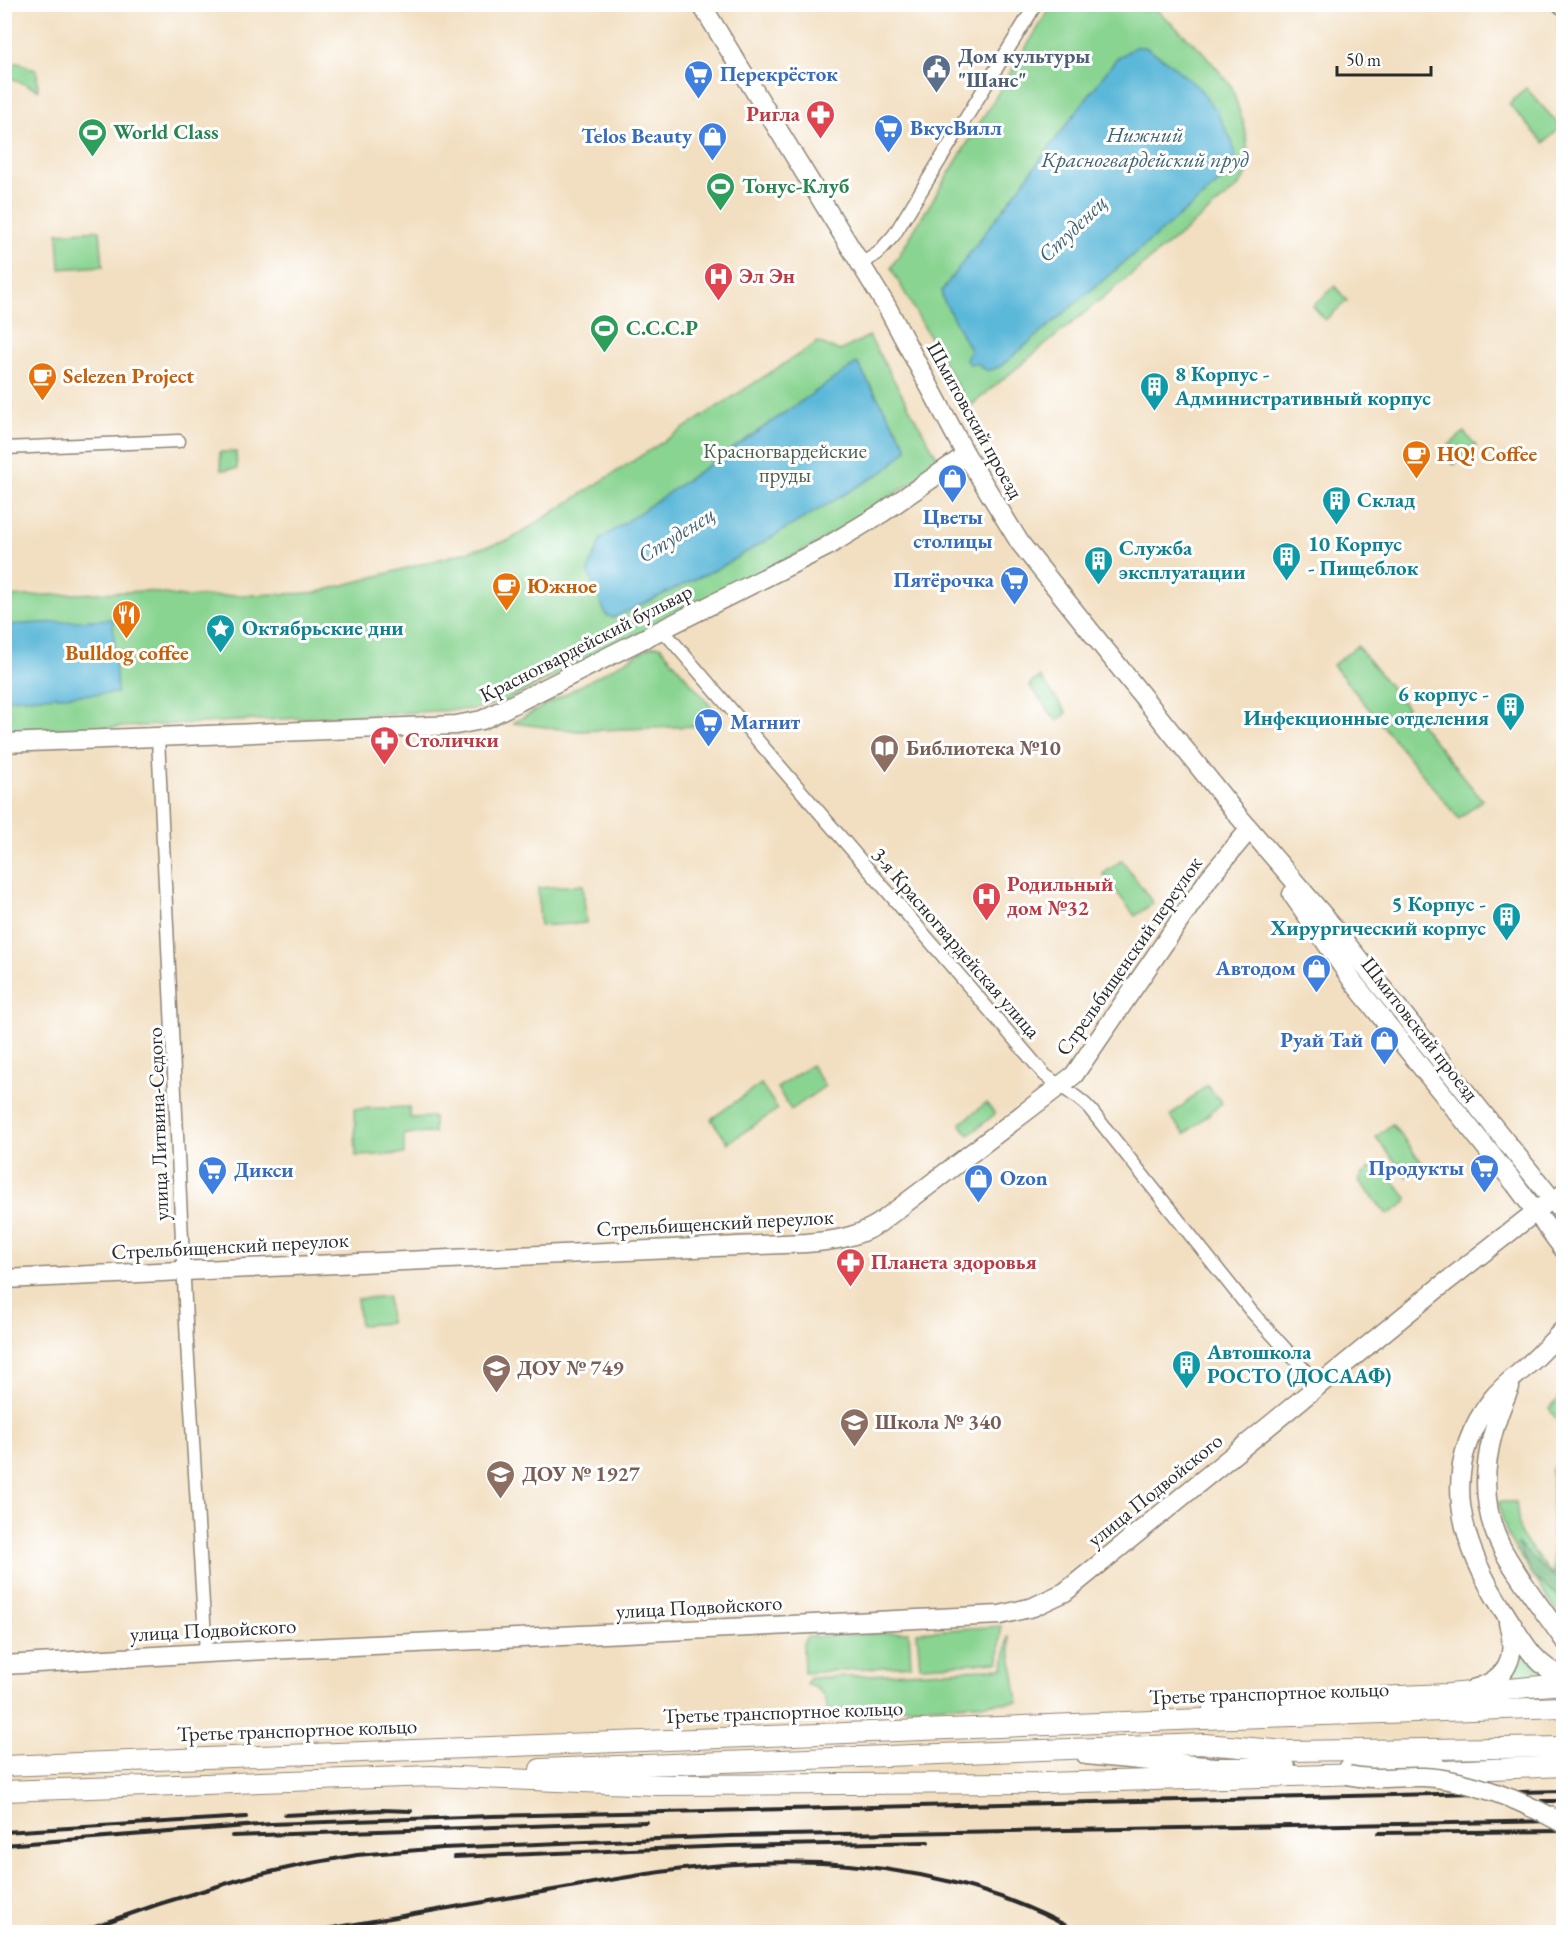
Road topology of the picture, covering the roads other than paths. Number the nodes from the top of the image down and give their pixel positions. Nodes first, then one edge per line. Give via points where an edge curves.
1 (701, 4) edge
2 (1036, 4) edge
3 (861, 264) junction
4 (179, 441) dead end
5 (4, 448) edge
6 (966, 455) junction
7 (659, 631) junction
8 (158, 738) junction
9 (4, 743) edge
10 (1250, 830) junction
11 (1059, 1086) junction
12 (1560, 1204) edge
13 (1536, 1210) junction
14 (1563, 1250) edge
15 (184, 1271) junction
16 (4, 1279) edge
17 (1563, 1329) edge
18 (1563, 1351) edge
19 (1525, 1368) junction
20 (1318, 1386) junction
21 (1498, 1603) junction
22 (1563, 1640) edge
23 (206, 1653) junction
24 (4, 1665) edge
25 (1558, 1679) edge
26 (1448, 1694) junction
27 (1563, 1707) edge
28 (1116, 1723) junction
29 (1563, 1738) edge
30 (1527, 1742) junction
31 (1563, 1747) edge
32 (1051, 1751) junction
33 (1563, 1753) edge
34 (4, 1766) edge
35 (1563, 1766) edge
36 (1348, 1775) junction
37 (432, 1776) junction
38 (175, 1786) junction
39 (4, 1791) edge
40 (4, 1804) edge
41 (1563, 1824) edge

1 - 3 street, Шмитовский проезд
2 - 3 street via 894,235 879,253
3 - 6 street, Шмитовский проезд
4 - 5 street
6 - 7 street, Красногвардейский бульвар via 826,547
6 - 10 street, Шмитовский проезд via 1020,543
7 - 8 street, Красногвардейский бульвар via 482,720 456,725
7 - 11 street, 3-я Красногвардейская улица via 668,636 1045,1076
8 - 9 street, Красногвардейский бульвар
8 - 15 street, улица Литвина-Седого
10 - 11 street, Стрельбищенский переулок via 1209,878 1078,1069
10 - 12 street, Шмитовский проезд
10 - 13 street, Шмитовский проезд via 1354,983
11 - 15 street, Стрельбищенский переулок via 878,1224 842,1239
11 - 20 street, 3-я Красногвардейская улица via 1090,1109 1251,1311
12 - 13 street, улица Подвойского
13 - 14 street, Шмитовский проезд
13 - 20 street, улица Подвойского
15 - 16 street, Стрельбищенский переулок
15 - 23 street, улица Литвина-Седого
17 - 19 street
18 - 19 street via 1539,1358
19 - 21 street via 1493,1398 1481,1416 1467,1448 1460,1484 1463,1524 1471,1550
19 - 22 street via 1504,1399 1492,1437 1486,1501 1504,1551
20 - 23 street, улица Подвойского via 1065,1592 1033,1607 1000,1615
21 - 25 street via 1537,1659
21 - 26 street via 1512,1639 1508,1664 1491,1682
23 - 24 street, улица Подвойского
25 - 26 main road
26 - 28 main road via 1258,1702
27 - 28 main road, Третье транспортное кольцо
28 - 34 main road, Третье транспортное кольцо
29 - 30 street
30 - 31 main road
30 - 32 main road via 1287,1751 1204,1744
32 - 33 street via 1227,1767 1544,1762
32 - 37 main road via 636,1764
35 - 36 main road, bridge
36 - 37 main road via 1055,1783 657,1785
36 - 41 street, bridge via 1459,1782 1523,1804
37 - 38 main road
38 - 39 main road
38 - 40 main road

